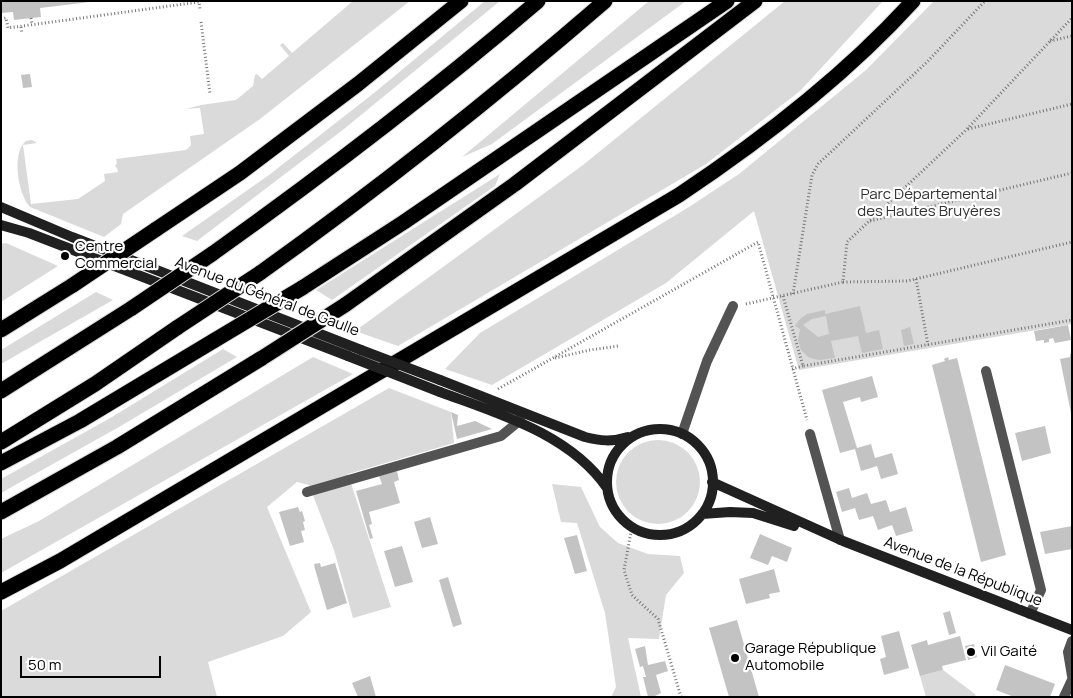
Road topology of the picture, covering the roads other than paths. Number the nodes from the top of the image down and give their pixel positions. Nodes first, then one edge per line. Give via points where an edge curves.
1 (461, 1) edge
2 (538, 1) edge
3 (605, 1) edge
4 (727, 1) edge
5 (755, 1) edge
6 (913, 1) edge
7 (1, 207) edge
8 (1, 225) edge
9 (733, 306) road end
10 (1, 330) edge
11 (986, 371) dead end
12 (1, 391) edge
13 (524, 412) junction
14 (518, 422) junction
15 (682, 434) junction
16 (810, 434) road end
17 (634, 435) junction
18 (1, 442) edge
19 (1, 463) edge
20 (712, 482) junction
21 (607, 488) junction
22 (307, 492) dead end
23 (1, 512) edge
24 (702, 514) junction
25 (841, 541) junction
26 (1, 592) edge
27 (1030, 614) junction
28 (1072, 630) edge
29 (1072, 642) edge
30 (1072, 678) edge
31 (1064, 697) edge

1 - 10 highway, bridge via 264,155
2 - 12 highway, bridge via 386,126 284,203 132,308
3 - 18 highway, bridge via 489,99 323,228 95,384
4 - 19 highway, bridge via 302,288 80,421
5 - 23 highway, bridge via 515,184 345,304 117,447
6 - 26 highway via 818,92 680,195 77,551
7 - 13 main road, Avenue du Général de Gaulle, bridge
8 - 14 main road, Avenue du Général de Gaulle, bridge
9 - 15 lane via 707,361
11 - 27 lane via 1041,590
13 - 14 lane
13 - 17 main road via 598,440 612,441
14 - 21 main road via 576,456 592,468
14 - 22 lane via 501,436
15 - 17 main road via 666,429 649,429
15 - 20 main road via 704,453
16 - 25 lane
17 - 21 main road via 612,458
20 - 24 main road via 710,499
20 - 25 main road, Avenue de la République
21 - 24 main road via 620,517 646,533 677,532
24 - 25 main road, Avenue de la République via 753,513
25 - 27 main road, Avenue de la République
27 - 28 main road, Avenue de la République
29 - 30 lane via 1068,652
30 - 31 lane

